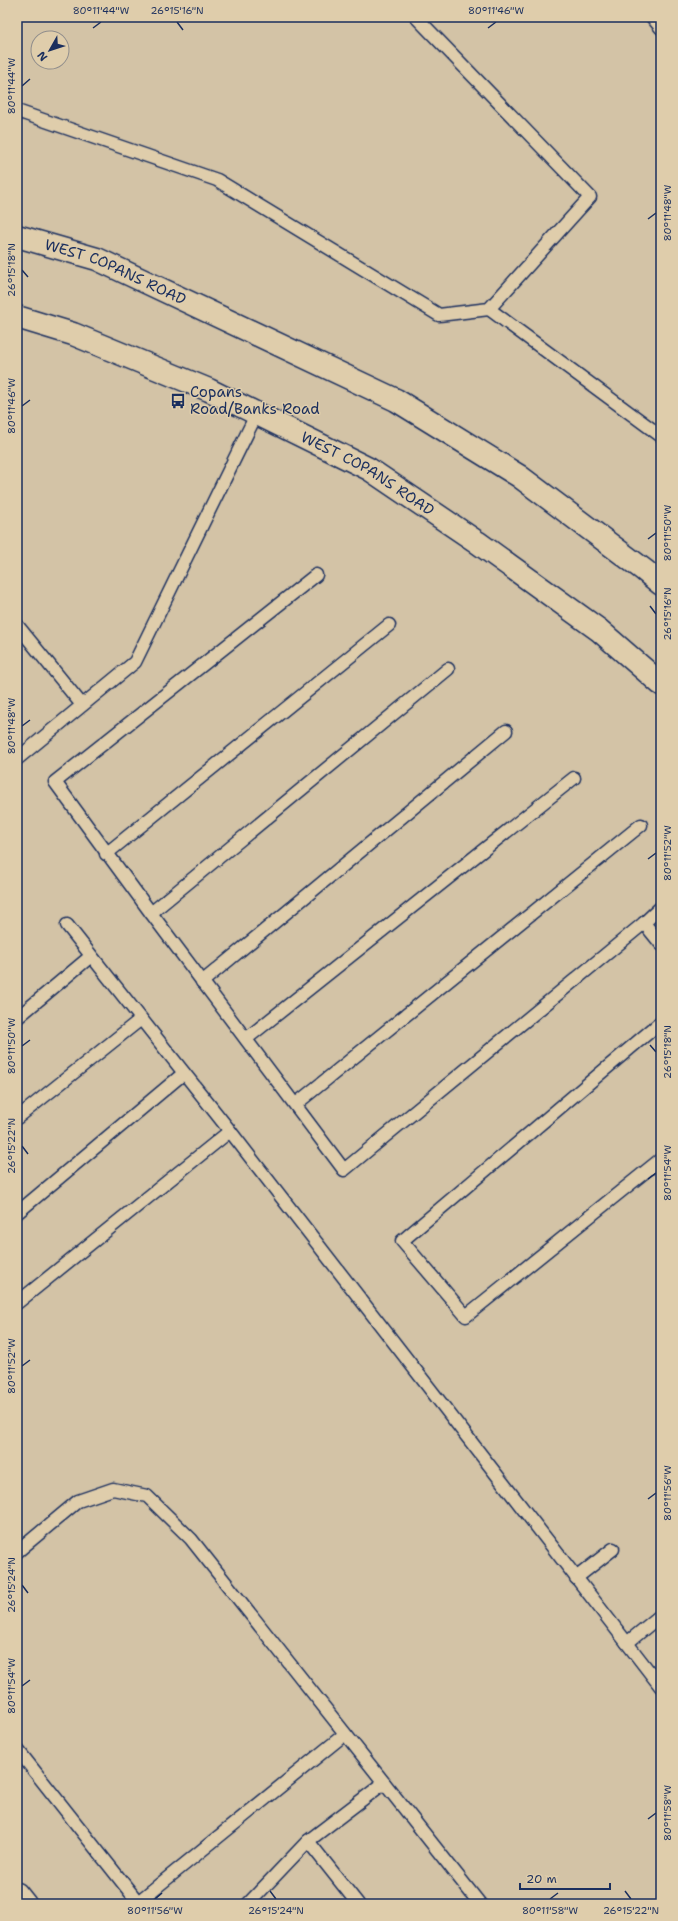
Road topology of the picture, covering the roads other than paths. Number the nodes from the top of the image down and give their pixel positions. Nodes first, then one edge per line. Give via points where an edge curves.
1 (416, 17) edge
2 (652, 17) edge
3 (661, 28) edge
4 (17, 111) edge
5 (17, 236) edge
6 (489, 309) junction
7 (17, 317) edge
8 (257, 413) junction
9 (661, 436) edge
10 (316, 575) dead end
11 (661, 584) edge
12 (17, 625) edge
13 (389, 625) dead end
14 (448, 669) dead end
15 (661, 684) edge
16 (82, 705) junction
17 (506, 731) dead end
18 (17, 759) edge
19 (574, 778) dead end
20 (641, 825) dead end
21 (106, 854) junction
22 (661, 907) edge
23 (151, 913) junction
24 (644, 924) junction
25 (67, 925) dead end
26 (661, 944) edge
27 (91, 956) junction
28 (202, 982) junction
29 (17, 1018) edge
30 (141, 1019) junction
31 (661, 1022) edge
32 (246, 1039) junction
33 (184, 1073) junction
34 (296, 1104) junction
35 (17, 1118) edge
36 (230, 1131) junction
37 (661, 1159) edge
38 (17, 1213) edge
39 (17, 1303) edge
40 (613, 1549) dead end
41 (17, 1552) edge
42 (576, 1578) junction
43 (661, 1615) edge
44 (627, 1643) junction
45 (661, 1687) edge
46 (345, 1734) junction
47 (17, 1749) edge
48 (384, 1783) junction
49 (308, 1842) junction
50 (17, 1894) edge
51 (138, 1903) edge
52 (25, 1904) edge
53 (248, 1904) edge
54 (358, 1904) edge
55 (480, 1904) edge

1 - 6 lane via 590,197
2 - 3 lane
4 - 6 lane via 217,180 439,316
5 - 11 main road, WEST COPANS ROAD via 97,259 396,400 519,476
6 - 9 lane
7 - 8 main road, WEST COPANS ROAD via 73,334 209,390
8 - 15 main road, WEST COPANS ROAD via 368,469 477,542 599,630
8 - 16 lane via 135,662
10 - 21 lane via 55,782
12 - 16 lane
13 - 21 lane
14 - 23 lane
16 - 18 lane
17 - 28 lane
19 - 32 lane
20 - 34 lane
21 - 23 lane
22 - 24 lane
23 - 28 lane
24 - 26 lane
24 - 34 lane via 344,1170
25 - 27 lane
27 - 29 lane
27 - 30 lane
28 - 32 lane
30 - 33 lane
30 - 35 lane
31 - 37 lane via 402,1241 466,1316
32 - 34 lane
33 - 36 lane
33 - 38 lane
36 - 39 lane
36 - 42 lane
40 - 42 lane
41 - 46 lane via 78,1501 113,1489 147,1496 191,1539
42 - 44 lane
43 - 44 lane
44 - 45 lane
46 - 48 lane
46 - 51 lane
47 - 51 lane
48 - 49 lane
48 - 55 lane
49 - 53 lane
49 - 54 lane
50 - 52 main road

